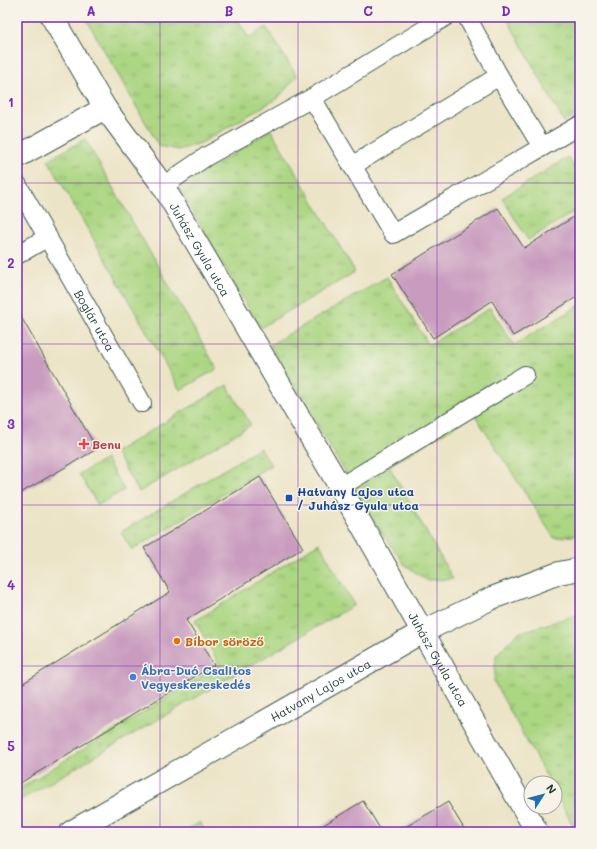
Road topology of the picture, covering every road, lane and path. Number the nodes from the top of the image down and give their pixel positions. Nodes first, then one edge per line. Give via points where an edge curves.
1 (52, 17) edge
2 (445, 17) edge
3 (466, 17) edge
4 (499, 76) junction
5 (312, 98) junction
6 (105, 108) junction
7 (580, 125) edge
8 (542, 147) junction
9 (17, 157) edge
10 (352, 166) junction
11 (17, 184) edge
12 (163, 186) junction
13 (48, 237) junction
14 (17, 255) edge
15 (526, 374) dead end
16 (142, 403) dead end
17 (340, 487) junction
18 (580, 570) edge
19 (422, 632) junction
20 (71, 832) edge
21 (537, 832) edge

1 - 6 street, Juhász Gyula utca
2 - 5 lane
3 - 4 lane
4 - 8 lane
4 - 10 lane
5 - 10 lane
5 - 12 lane via 207,156
6 - 9 street
6 - 12 street, Juhász Gyula utca
7 - 8 lane
8 - 10 lane via 393,234
11 - 13 lane, Boglár utca
12 - 17 street, Juhász Gyula utca
13 - 14 lane
13 - 16 lane, Boglár utca
15 - 17 lane
17 - 19 street, Juhász Gyula utca
18 - 19 street, Hatvany Lajos utca via 558,573 492,598
19 - 20 street, Hatvany Lajos utca
19 - 21 street, Juhász Gyula utca

